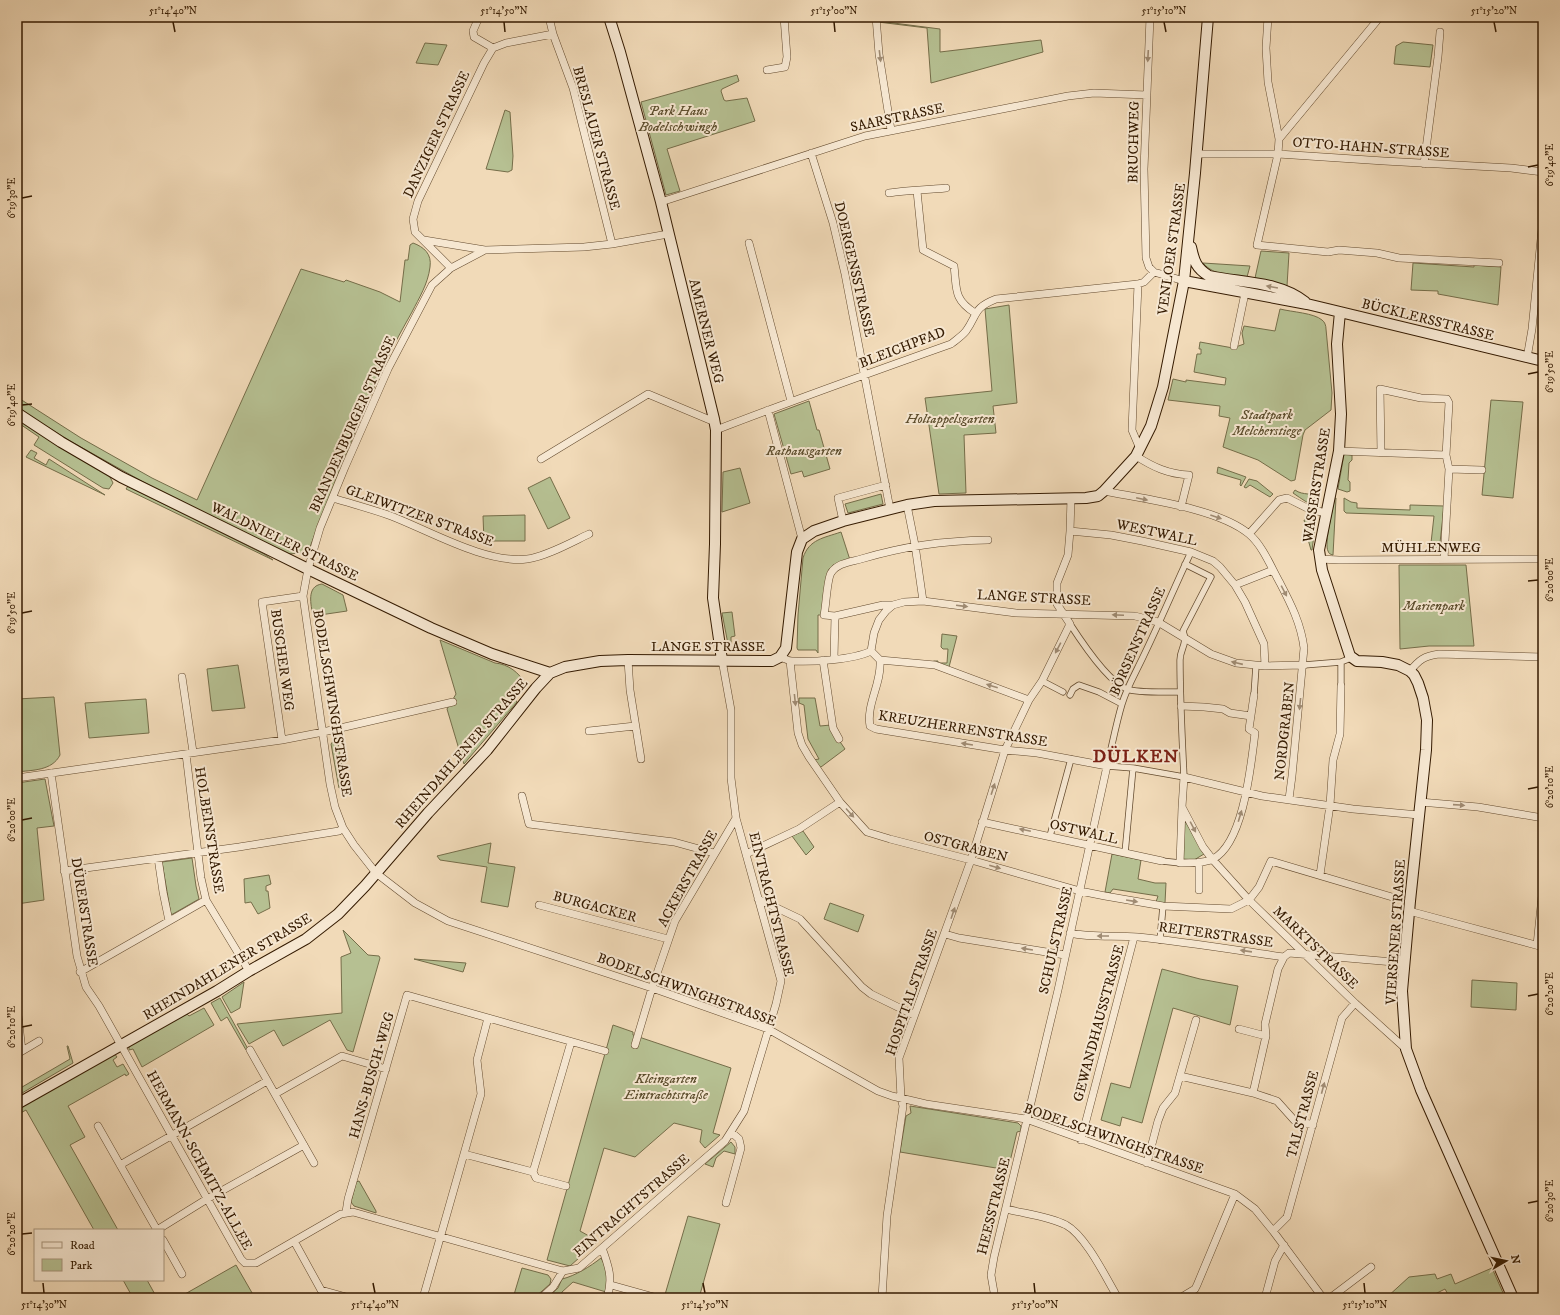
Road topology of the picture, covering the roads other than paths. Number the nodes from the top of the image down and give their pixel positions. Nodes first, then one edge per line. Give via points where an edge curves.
1 (479, 17) edge
2 (549, 17) edge
3 (609, 17) edge
4 (784, 17) edge
5 (876, 17) edge
6 (1150, 17) edge
7 (1208, 17) edge
8 (1268, 17) edge
9 (1380, 17) edge
10 (1440, 32) dead end
11 (553, 34) junction
12 (493, 48) junction
13 (767, 70) dead end
14 (1147, 95) junction
15 (890, 130) junction
16 (1279, 140) junction
17 (811, 153) junction
18 (1197, 154) junction
19 (1278, 154) junction
20 (1424, 164) junction
21 (1543, 172) edge
22 (946, 188) dead end
23 (917, 192) junction
24 (889, 193) dead end
25 (661, 202) junction
26 (1543, 219) edge
27 (668, 234) junction
28 (424, 240) junction
29 (1189, 240) junction
30 (749, 243) dead end
31 (612, 244) junction
32 (485, 250) junction
33 (1499, 263) dead end
34 (451, 268) junction
35 (1151, 270) junction
36 (1184, 281) junction
37 (1138, 284) junction
38 (1245, 293) junction
39 (1307, 304) junction
40 (1340, 312) junction
41 (975, 313) junction
42 (1234, 346) dead end
43 (1527, 358) junction
44 (1543, 361) edge
45 (864, 375) junction
46 (791, 401) junction
47 (768, 410) junction
48 (17, 413) edge
49 (714, 418) junction
50 (716, 430) junction
51 (1339, 451) junction
52 (1138, 452) junction
53 (1381, 453) junction
54 (1446, 455) junction
55 (541, 459) dead end
56 (1449, 469) junction
57 (1482, 470) dead end
58 (886, 485) junction
59 (1104, 491) junction
60 (333, 498) junction
61 (1071, 498) junction
62 (908, 505) junction
63 (1181, 507) junction
64 (890, 509) junction
65 (1326, 513) junction
66 (843, 521) junction
67 (1070, 532) junction
68 (590, 534) dead end
69 (1249, 534) junction
70 (802, 539) junction
71 (988, 540) dead end
72 (916, 545) junction
73 (1192, 552) junction
74 (1320, 559) junction
75 (1444, 559) junction
76 (1543, 559) edge
77 (1186, 564) junction
78 (308, 569) junction
79 (1273, 570) junction
80 (1236, 585) junction
81 (303, 596) junction
82 (923, 601) junction
83 (893, 605) junction
84 (1064, 614) junction
85 (835, 616) junction
86 (1158, 622) junction
87 (1070, 624) junction
88 (1186, 639) junction
89 (871, 651) junction
90 (780, 657) junction
91 (1543, 657) edge
92 (1351, 658) junction
93 (834, 659) junction
94 (628, 660) junction
95 (722, 660) junction
96 (823, 660) junction
97 (880, 660) junction
98 (790, 661) junction
99 (1341, 662) junction
100 (1256, 666) junction
101 (1266, 666) junction
102 (1304, 666) junction
103 (1410, 671) junction
104 (550, 673) junction
105 (182, 677) dead end
106 (1042, 681) junction
107 (1341, 686) joint
108 (1127, 689) junction
109 (1062, 692) dead end
110 (1180, 692) junction
111 (1070, 695) dead end
112 (1254, 695) joint
113 (1029, 700) junction
114 (453, 702) dead end
115 (1122, 704) junction
116 (1181, 706) junction
117 (1251, 716) junction
118 (635, 726) junction
119 (589, 731) dead end
120 (323, 732) junction
121 (839, 739) dead end
122 (282, 740) junction
123 (1005, 750) junction
124 (189, 753) junction
125 (641, 759) dead end
126 (1071, 759) junction
127 (1107, 766) junction
128 (1133, 768) junction
129 (51, 773) junction
130 (1184, 777) junction
131 (17, 778) edge
132 (1246, 792) junction
133 (522, 796) dead end
134 (1289, 799) junction
135 (840, 802) junction
136 (1420, 802) junction
137 (1330, 805) junction
138 (1182, 807) junction
139 (1419, 815) junction
140 (736, 818) junction
141 (1543, 818) edge
142 (982, 822) junction
143 (343, 828) junction
144 (1050, 836) junction
145 (1090, 846) junction
146 (198, 852) junction
147 (1125, 853) junction
148 (714, 854) junction
149 (746, 854) junction
150 (158, 858) junction
151 (971, 860) junction
152 (1213, 860) junction
153 (1162, 861) joint
154 (1199, 862) junction
155 (1180, 863) junction
156 (64, 871) junction
157 (376, 873) junction
158 (1320, 875) junction
159 (1543, 887) edge
160 (1199, 890) dead end
161 (1080, 891) junction
162 (1392, 897) dead end
163 (758, 899) junction
164 (206, 900) junction
165 (1249, 900) junction
166 (539, 905) dead end
167 (1163, 906) junction
168 (1409, 912) junction
169 (169, 921) junction
170 (945, 934) junction
171 (1070, 934) junction
172 (1134, 937) junction
173 (668, 939) junction
174 (1160, 940) junction
175 (1540, 946) edge
176 (1305, 954) junction
177 (1065, 955) junction
178 (1284, 956) junction
179 (1405, 963) junction
180 (249, 971) junction
181 (80, 972) junction
182 (652, 988) junction
183 (1355, 1003) junction
184 (17, 1006) edge
185 (914, 1015) junction
186 (488, 1018) junction
187 (1196, 1020) dead end
188 (768, 1029) junction
189 (1239, 1029) dead end
190 (1266, 1036) junction
191 (39, 1041) dead end
192 (571, 1042) junction
193 (120, 1045) junction
194 (635, 1045) dead end
195 (1406, 1049) junction
196 (250, 1050) dead end
197 (605, 1051) dead end
198 (20, 1052) edge
199 (386, 1069) junction
200 (1180, 1076) junction
201 (267, 1081) junction
202 (1253, 1093) junction
203 (275, 1094) junction
204 (901, 1098) junction
205 (17, 1104) edge
206 (1026, 1119) junction
207 (1313, 1125) junction
208 (98, 1126) dead end
209 (731, 1132) junction
210 (172, 1136) junction
211 (1081, 1140) junction
212 (304, 1145) junction
213 (464, 1154) junction
214 (314, 1163) dead end
215 (1147, 1163) junction
216 (120, 1165) junction
217 (533, 1172) junction
218 (566, 1186) dead end
219 (1235, 1194) junction
220 (207, 1199) junction
221 (726, 1203) dead end
222 (1006, 1209) junction
223 (346, 1212) junction
224 (156, 1229) edge
225 (159, 1229) edge
226 (1273, 1231) junction
227 (440, 1237) junction
228 (294, 1241) junction
229 (164, 1242) edge
230 (1284, 1245) junction
231 (602, 1248) junction
232 (1371, 1267) dead end
233 (562, 1271) junction
234 (182, 1274) dead end
235 (611, 1285) junction
236 (321, 1290) junction
237 (654, 1297) dead end
238 (325, 1298) edge
239 (349, 1298) edge
240 (423, 1298) edge
241 (541, 1298) edge
242 (607, 1298) edge
243 (882, 1298) edge
244 (995, 1298) edge
245 (1118, 1298) edge
246 (1180, 1298) edge
247 (1266, 1298) edge
248 (1323, 1298) edge
249 (1330, 1298) edge
250 (1513, 1298) edge

1 - 12 street via 473,31 474,37
2 - 11 street, BRESLAUER STRASSE
3 - 25 main road, AMERNER WEG
4 - 13 street via 787,57 785,67
5 -> 15 street
6 -> 14 street, BRUCHWEG
7 - 18 main road, VENLOER STRASSE
8 - 16 street via 1268,82
9 - 16 street
10 - 20 street
11 - 12 street via 506,42
11 - 31 street, BRESLAUER STRASSE via 573,88
12 - 28 street, DANZIGER STRASSE via 418,201 413,219 415,232
14 - 15 street, SAARSTRASSE via 1094,93 1068,96
14 - 35 street, BRUCHWEG via 1146,258
15 - 17 street, SAARSTRASSE
16 - 19 street
17 - 25 street, SAARSTRASSE
17 - 45 street, DOERGENSSTRASSE via 833,223
18 - 19 street, OTTO-HAHN-STRASSE
18 - 29 main road, VENLOER STRASSE
19 - 20 street, OTTO-HAHN-STRASSE
19 - 33 street via 1258,245 1328,252 1339,250 1377,253 1399,258
20 - 21 street, OTTO-HAHN-STRASSE
22 - 23 street
23 - 24 street via 909,190
23 - 41 street via 923,250 954,266 958,297 964,306
25 - 27 main road, AMERNER WEG
26 - 43 street
27 - 31 street, BRANDENBURGER STRASSE
27 - 49 main road, AMERNER WEG
28 - 32 street, BRANDENBURGER STRASSE
28 - 34 street, DANZIGER STRASSE
29 - 36 main road, VENLOER STRASSE
39 -> 29 main road, BÜCKLERSSTRASSE via 1282,288 1209,276 1200,271
30 - 46 street
31 - 32 street, BRANDENBURGER STRASSE
32 - 34 street, BRANDENBURGER STRASSE
34 - 60 street, BRANDENBURGER STRASSE via 432,286 388,369
35 - 36 street
35 - 37 street via 1144,282
36 - 38 main road, BÜCKLERSSTRASSE
36 - 52 main road, VENLOER STRASSE via 1163,387 1151,426
37 - 41 street, BLEICHPFAD via 996,299 983,305
37 - 52 street via 1132,430
38 - 39 main road, BÜCKLERSSTRASSE
38 - 42 street
39 - 40 main road, BÜCKLERSSTRASSE
40 - 43 main road, BÜCKLERSSTRASSE
40 - 51 main road, WASSERSTRASSE via 1337,344 1341,414
41 - 45 street, BLEICHPFAD via 966,331 951,344
43 - 44 main road, BÜCKLERSSTRASSE
45 - 46 street, BLEICHPFAD
45 - 58 street, DOERGENSSTRASSE
46 - 47 street, BLEICHPFAD
47 - 50 street, BLEICHPFAD
47 - 70 street
48 - 78 main road, WALDNIELER STRASSE via 61,442 121,476
49 - 50 main road, AMERNER WEG
49 - 55 street via 710,420 648,394
50 - 95 main road, AMERNER WEG via 713,598
51 - 53 street
51 - 65 main road, WASSERSTRASSE
52 - 59 main road, VENLOER STRASSE
52 - 63 street via 1153,467 1188,475
53 - 54 street
53 - 54 street via 1380,389 1421,398 1447,399 1449,403
54 - 56 street
56 - 57 street
56 - 75 street
58 - 64 street, DOERGENSSTRASSE
58 - 66 street via 838,498
59 - 61 main road via 1098,496
59 -> 63 street
60 - 68 street, GLEIWITZER STRASSE via 391,516 485,554 503,558 527,559 540,556
60 - 78 street, BRANDENBURGER STRASSE via 320,528
61 - 62 main road via 940,501
61 - 67 street
62 - 64 main road
62 - 72 street
63 -> 69 street via 1227,521
64 - 66 main road
65 - 69 street via 1309,509 1287,498 1279,500
65 - 74 main road, WASSERSTRASSE via 1319,550
66 - 70 main road via 814,531
67 - 73 street, WESTWALL via 1111,535
67 - 84 street via 1068,555 1057,583 1057,604
69 - 79 street, NORDGRABEN
70 - 90 main road via 797,552 786,648
71 - 72 street
72 - 82 street
72 - 85 street via 837,566 830,574 824,615
73 - 77 street, BÖRSENSTRASSE
73 - 80 street, WESTWALL via 1220,567
74 - 75 street, MÜHLENWEG
74 - 92 main road, WASSERSTRASSE
75 - 76 street, MÜHLENWEG
76 - 91 street
77 - 86 street, BÖRSENSTRASSE
77 - 88 street via 1211,577 1183,631
78 - 81 street, BODELSCHWINGHSTRASSE
78 - 104 main road, WALDNIELER STRASSE via 438,631 492,654
79 - 80 street
79 -> 102 street, NORDGRABEN via 1302,631
80 - 101 street, WESTWALL via 1264,644
81 - 120 street, BODELSCHWINGHSTRASSE
81 - 122 street, BUSCHER WEG via 262,602
82 - 83 street, LANGE STRASSE
82 -> 84 street, LANGE STRASSE via 1016,613
83 - 85 street, LANGE STRASSE via 882,605
83 - 89 street via 879,620
86 -> 84 street, LANGE STRASSE via 1134,616
84 - 87 street
85 - 93 street
86 - 88 street, LANGE STRASSE
86 - 108 street, BÖRSENSTRASSE
87 -> 106 street, HOSPITALSTRASSE
87 - 108 street via 1112,679
100 -> 88 street, LANGE STRASSE via 1236,663 1211,654
88 - 110 street via 1180,657
89 - 93 street, LANGE STRASSE via 857,657
89 - 97 street
90 - 95 main road, LANGE STRASSE via 772,661
90 - 98 street, LANGE STRASSE
91 - 103 street via 1439,654 1424,657
92 - 99 street, LANGE STRASSE
92 - 103 main road via 1357,661 1398,665
93 - 96 street, LANGE STRASSE
94 - 95 main road, LANGE STRASSE
94 - 104 main road, LANGE STRASSE via 600,661 565,667
94 - 118 street
95 - 140 street, EINTRACHTSTRASSE via 731,710 731,778
96 - 98 street, LANGE STRASSE
96 - 121 street via 833,728
113 -> 97 street via 935,665
123 -> 97 street, KREUZHERRENSTRASSE via 870,726 868,717 881,671
98 -> 135 street, OSTGRABEN via 798,733 809,757
99 - 102 street, LANGE STRASSE
99 - 107 street
100 - 101 street, LANGE STRASSE
100 - 112 street
101 - 102 street, LANGE STRASSE
102 -> 134 street, NORDGRABEN
103 - 136 main road, VIERSENER STRASSE via 1418,683 1427,720
104 - 157 main road, RHEINDAHLENER STRASSE via 487,750
105 - 124 street
106 - 109 street
106 - 113 street, HOSPITALSTRASSE
107 - 137 street via 1340,734 1333,760
108 - 110 street
108 - 115 street, BÖRSENSTRASSE
110 - 116 street
111 - 115 street via 1079,685
112 - 117 street
113 - 123 street, HOSPITALSTRASSE
114 - 120 street
115 - 127 street, BÖRSENSTRASSE
116 - 117 street via 1224,709 1230,713
116 - 130 street
117 - 132 street via 1249,729 1255,733
118 - 119 street
118 - 125 street
120 - 122 street
120 - 143 street, BODELSCHWINGHSTRASSE via 330,784
122 - 124 street
123 - 126 street, KREUZHERRENSTRASSE
142 -> 123 street, HOSPITALSTRASSE
124 - 129 street
124 - 146 street, HOLBEINSTRASSE
126 - 127 street, KREUZHERRENSTRASSE
126 - 144 street
127 - 128 street
127 - 145 street, SCHULSTRASSE
128 - 130 street
128 - 147 street
129 - 131 street
129 - 156 street, DÜRERSTRASSE
130 - 132 street
130 - 138 street
132 - 134 street
152 -> 132 street via 1224,850 1236,830
133 - 148 street via 529,824 674,842
134 - 137 street
135 - 149 street via 798,829
135 -> 151 street, OSTGRABEN via 867,832
136 - 139 main road, VIERSENER STRASSE
136 -> 141 street via 1478,807
137 - 139 street
137 - 158 street
138 -> 152 street, MARKTSTRASSE via 1203,847
138 - 155 street
139 - 168 main road, VIERSENER STRASSE
140 - 148 street, ACKERSTRASSE
140 - 149 street, EINTRACHTSTRASSE
144 -> 142 street, OSTWALL
142 - 151 street, HOSPITALSTRASSE
143 - 146 street via 339,831
143 - 157 street, BODELSCHWINGHSTRASSE
144 - 145 street, OSTWALL
145 - 147 street, OSTWALL
145 - 161 street, SCHULSTRASSE
146 - 150 street
146 - 164 street, HOLBEINSTRASSE
147 - 153 street, OSTWALL
148 - 173 street, ACKERSTRASSE via 675,921
149 - 163 street, EINTRACHTSTRASSE
150 - 156 street
150 - 169 street
151 -> 161 street, OSTGRABEN
170 -> 151 street, HOSPITALSTRASSE
152 - 154 street
152 - 165 street, MARKTSTRASSE
153 - 155 street, OSTWALL
154 - 155 street
154 - 160 street
156 - 181 street, DÜRERSTRASSE
157 - 180 main road, RHEINDAHLENER STRASSE via 338,914 323,926 306,939
157 - 182 street, BODELSCHWINGHSTRASSE via 415,903 448,921
158 - 162 street
158 - 165 street via 1271,861 1259,887
159 - 175 street
161 -> 167 street, OSTGRABEN
161 - 171 street, SCHULSTRASSE
163 - 185 street via 800,919 862,987
163 - 188 street, EINTRACHTSTRASSE via 781,981
164 - 169 street
164 - 180 street, HOLBEINSTRASSE
165 - 167 street, OSTGRABEN via 1231,908
165 - 176 street, MARKTSTRASSE
166 - 173 street, BURGACKER
167 - 174 street
168 - 175 street
168 - 179 main road, VIERSENER STRASSE
169 - 181 street
177 -> 170 street
170 - 185 street, HOSPITALSTRASSE
172 -> 171 street, REITERSTRASSE
171 - 177 street, SCHULSTRASSE
172 - 174 street, REITERSTRASSE
172 - 211 street, GEWANDHAUSSTRASSE
173 - 182 street, ACKERSTRASSE
178 -> 174 street, REITERSTRASSE
176 - 178 street, REITERSTRASSE via 1289,953
176 - 179 street, REITERSTRASSE
176 - 183 street, MARKTSTRASSE
177 - 206 street, SCHULSTRASSE
178 - 190 street via 1274,984 1265,1024
179 - 195 main road, VIERSENER STRASSE via 1402,991
180 - 193 main road, RHEINDAHLENER STRASSE
181 - 193 street, DÜRERSTRASSE
182 - 188 street, BODELSCHWINGHSTRASSE
182 - 194 street, ACKERSTRASSE
183 - 195 street, MARKTSTRASSE
207 -> 183 street, TALSTRASSE via 1342,1018
184 - 198 street
185 - 204 street, HOSPITALSTRASSE via 900,1058
186 - 192 street
186 - 199 street, HANS-BUSCH-WEG via 407,995
186 - 213 street via 478,1060 481,1094
187 - 200 street
188 - 204 street, BODELSCHWINGHSTRASSE via 878,1091
188 - 209 street, EINTRACHTSTRASSE via 744,1111
189 - 190 street
190 - 202 street
191 - 198 street
192 - 197 street
192 - 217 street
193 - 205 main road, RHEINDAHLENER STRASSE
193 - 210 street, HERMANN-SCHMITZ-ALLEE
195 - 250 main road, VIERSENER STRASSE via 1421,1090
196 - 201 street
199 - 203 street via 342,1056
199 - 223 street, HANS-BUSCH-WEG
200 - 202 street
200 - 215 street via 1175,1093 1163,1108 1158,1121
201 - 203 street
201 - 210 street
202 - 207 street via 1278,1101 1294,1120
203 - 212 street
204 - 206 street, BODELSCHWINGHSTRASSE
204 - 243 street, HOSPITALSTRASSE via 903,1106 887,1216
206 - 211 street, BODELSCHWINGHSTRASSE
206 - 222 street, HEESSTRASSE
207 - 226 street, TALSTRASSE via 1287,1217
208 - 216 street
209 - 221 street via 739,1139 741,1148
209 - 231 street, EINTRACHTSTRASSE via 725,1141
210 - 216 street
210 - 220 street, HERMANN-SCHMITZ-ALLEE
211 - 215 street, BODELSCHWINGHSTRASSE
212 - 214 street
212 - 220 street
213 - 217 street
213 - 227 street
215 - 219 street, BODELSCHWINGHSTRASSE
216 - 224 street
217 - 218 street via 536,1178
219 - 226 street, BODELSCHWINGHSTRASSE via 1255,1209
219 - 246 street via 1195,1289
220 - 225 street
220 - 228 street, HERMANN-SCHMITZ-ALLEE via 245,1263 256,1263
222 - 244 street, HEESSTRASSE via 991,1275
222 - 245 street via 1050,1219 1078,1235
223 - 227 street
223 - 228 street, HERMANN-SCHMITZ-ALLEE
226 - 230 street, BODELSCHWINGHSTRASSE
227 - 233 street
227 - 240 street
228 - 236 street
229 - 234 street
230 - 247 street via 1275,1261
230 - 248 street, BODELSCHWINGHSTRASSE
231 - 233 street, EINTRACHTSTRASSE via 579,1268
231 - 235 street via 608,1264
232 - 249 street
233 - 241 street, EINTRACHTSTRASSE via 553,1287
235 - 237 street
235 - 242 street
236 - 238 street
236 - 239 street

